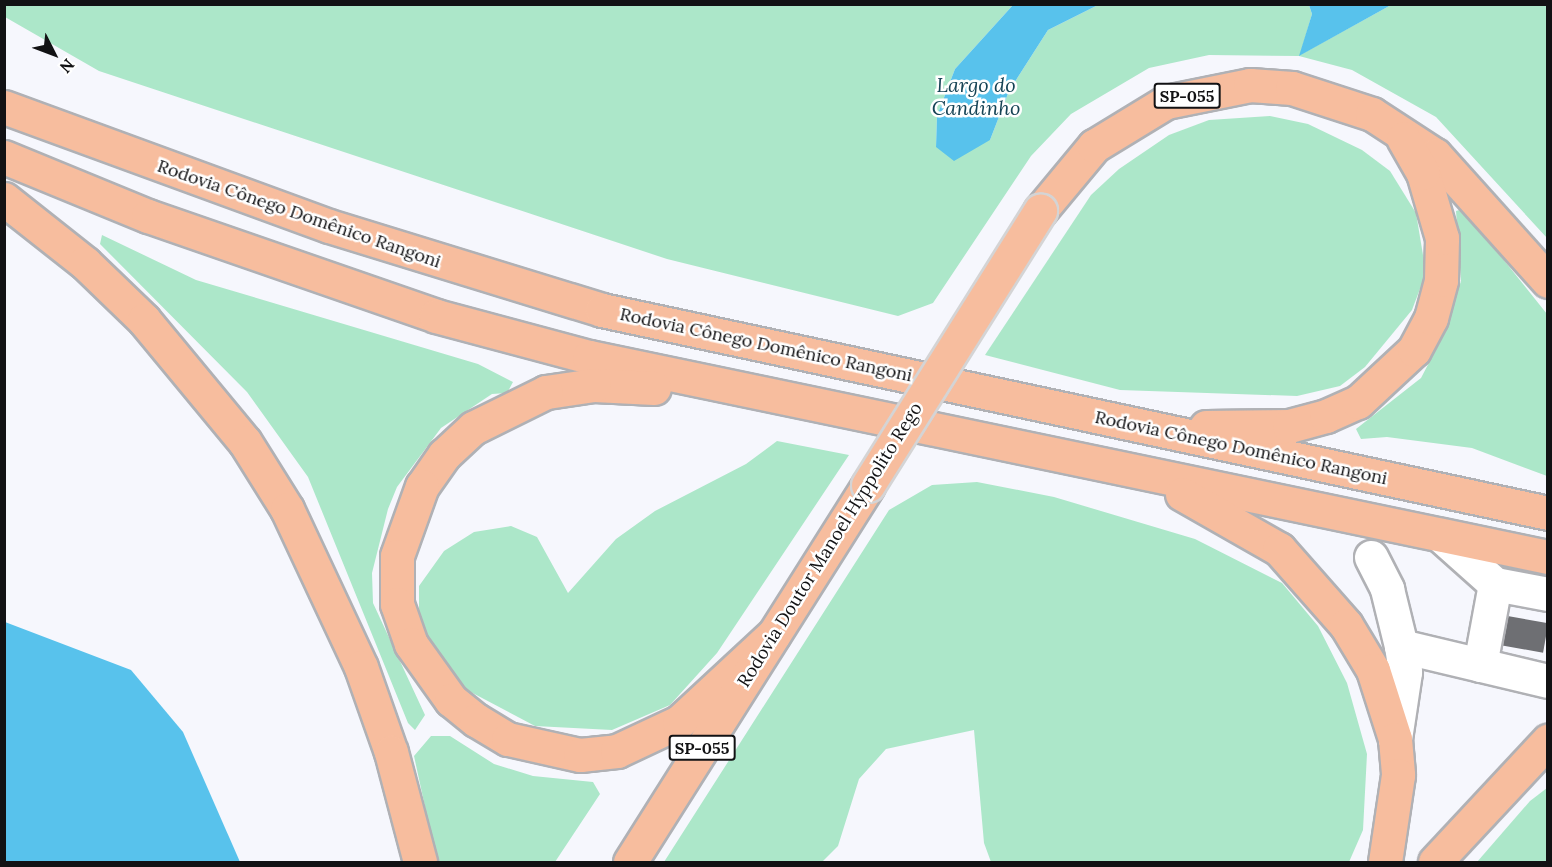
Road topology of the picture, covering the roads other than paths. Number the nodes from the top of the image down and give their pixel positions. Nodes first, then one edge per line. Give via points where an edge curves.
1 (4, 107) edge
2 (1385, 121) junction
3 (4, 157) edge
4 (4, 199) edge
5 (1548, 280) edge
6 (734, 391) junction
7 (1132, 424) junction
8 (1151, 478) junction
9 (1548, 513) edge
10 (1440, 535) junction
11 (1371, 557) dead end
12 (1548, 557) edge
13 (1495, 584) junction
14 (1548, 594) edge
15 (774, 634) junction
16 (1401, 646) junction
17 (1480, 665) junction
18 (1548, 681) edge
19 (1395, 739) junction
20 (1548, 741) edge
21 (420, 862) edge
22 (630, 862) edge
23 (1385, 862) edge
24 (1435, 862) edge

1 - 7 highway, Rodovia Cônego Domênico Rangoni via 318,222 530,290
2 - 5 highway, Rodovia Doutor Manoel Hyppolito Rego via 1469,187
2 - 7 highway via 1434,202 1442,238 1441,280 1420,339 1390,378 1358,402 1289,426
2 - 15 highway, Rodovia Doutor Manoel Hyppolito Rego / SP-055, bridge via 1302,90 1250,85 1166,102 1102,139 1064,176 1040,211
3 - 6 highway via 148,216 436,316
4 - 21 highway via 85,263 144,320 245,442 287,509 362,667 392,752
6 - 8 highway
6 - 15 highway via 594,385 546,392 473,428 444,454 406,521 397,556 397,604 411,644 451,700 508,739 580,755 617,751 679,722
7 - 9 highway, Rodovia Cônego Domênico Rangoni
8 - 10 highway
8 - 19 highway via 1252,531 1315,585 1373,670
10 - 12 highway
10 - 13 lane
11 - 16 lane via 1387,589
13 - 14 lane
13 - 17 lane
15 - 22 highway, Rodovia Doutor Manoel Hyppolito Rego / SP-055
16 - 17 lane
16 - 19 lane via 1405,672
17 - 18 lane
19 - 23 highway via 1396,811
20 - 24 highway

